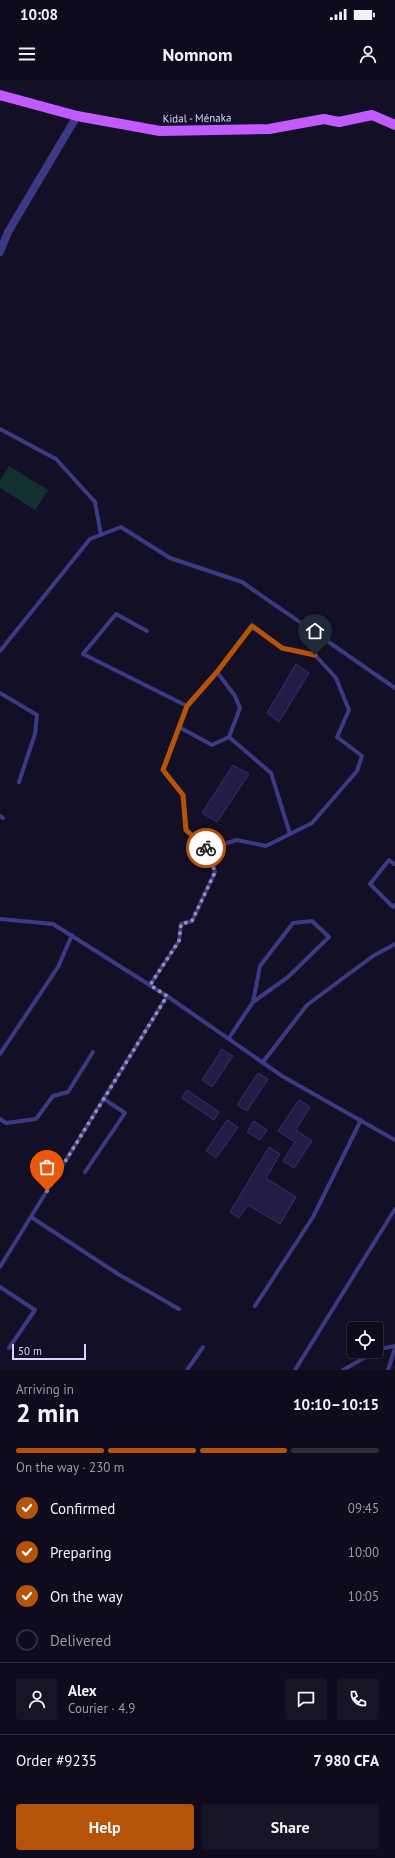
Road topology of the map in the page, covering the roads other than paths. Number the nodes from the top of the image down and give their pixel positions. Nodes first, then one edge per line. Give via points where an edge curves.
1 (0, 95) edge
2 (77, 116) junction
3 (395, 125) edge
4 (0, 252) edge
5 (0, 429) edge
6 (100, 534) junction
7 (147, 631) dead end
8 (0, 651) edge
9 (217, 672) junction
10 (395, 688) edge
11 (0, 693) edge
12 (187, 706) junction
13 (179, 727) junction
14 (228, 737) junction
15 (19, 782) dead end
16 (290, 834) junction
17 (207, 849) junction
18 (395, 863) edge
19 (395, 905) edge
20 (0, 919) edge
21 (72, 935) junction
22 (395, 944) edge
23 (150, 985) junction
24 (167, 996) junction
25 (253, 1002) junction
26 (229, 1038) junction
27 (93, 1052) dead end
28 (0, 1054) edge
29 (264, 1062) junction
30 (104, 1099) junction
31 (0, 1119) edge
32 (361, 1120) junction
33 (395, 1140) edge
34 (85, 1172) dead end
35 (395, 1209) edge
36 (31, 1217) junction
37 (0, 1267) edge
38 (0, 1287) edge
39 (255, 1306) dead end
40 (179, 1309) dead end
41 (202, 1347) dead end
42 (395, 1347) edge
43 (9, 1348) dead end
44 (187, 1370) edge
45 (296, 1370) edge
46 (343, 1370) edge
47 (388, 1370) edge

1 - 2 main road, Kidal - Ménaka
2 - 3 main road, Kidal - Ménaka via 160,131 269,129 324,119 339,122 372,116
2 - 4 street via 8,232
5 - 6 lane via 56,459 95,502
6 - 8 lane via 90,539
6 - 10 lane via 121,527 170,558 242,582
7 - 12 lane via 116,614 83,654
9 - 12 lane
9 - 14 lane via 235,696 240,708
9 - 16 lane via 252,626 282,648 315,655 336,678 349,710 337,737 362,756 357,771 312,823
11 - 15 lane via 37,714 35,734
12 - 13 lane
13 - 14 lane via 212,745
13 - 17 lane via 163,770 183,795 186,830
14 - 16 lane via 271,773
16 - 17 lane via 266,846 237,840
17 - 23 lane via 215,872 192,921 181,924 179,941
18 - 19 lane via 389,860 370,884 393,907
20 - 21 lane via 53,924
21 - 23 lane
21 - 28 lane via 58,966
22 - 29 lane via 373,956 307,1005
23 - 24 lane
24 - 26 lane
24 - 30 lane
25 - 25 lane via 288,977 329,937 312,921 293,923 260,966
25 - 26 lane
26 - 29 lane
27 - 31 lane via 68,1092 54,1096 36,1119 6,1123
29 - 32 lane via 282,1076
30 - 34 lane via 125,1113
30 - 36 lane
32 - 33 lane
32 - 39 lane via 313,1217
35 - 45 lane
36 - 37 lane
36 - 40 lane via 118,1274
38 - 43 lane via 34,1310
41 - 44 lane
42 - 46 lane via 380,1349
42 - 47 lane

